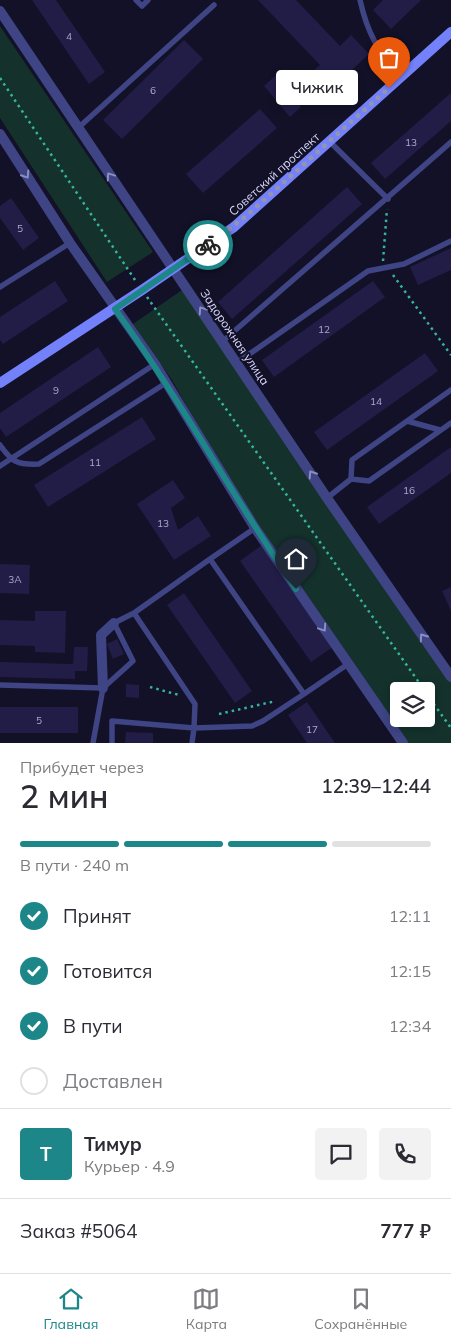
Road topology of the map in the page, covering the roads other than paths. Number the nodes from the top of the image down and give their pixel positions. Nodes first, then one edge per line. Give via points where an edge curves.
1 (136, 0) edge
2 (148, 0) edge
3 (360, 0) edge
4 (214, 5) dead end
5 (0, 11) edge
6 (451, 32) edge
7 (402, 76) junction
8 (78, 128) junction
9 (0, 134) edge
10 (329, 141) junction
11 (451, 142) edge
12 (388, 199) junction
13 (451, 241) edge
14 (70, 243) junction
15 (173, 269) junction
16 (0, 287) edge
17 (115, 309) junction
18 (223, 341) junction
19 (238, 362) junction
20 (154, 364) junction
21 (0, 383) edge
22 (166, 383) junction
23 (451, 390) edge
24 (407, 421) junction
25 (451, 423) edge
26 (440, 430) junction
27 (0, 444) edge
28 (10, 459) junction
29 (0, 466) edge
30 (351, 479) junction
31 (327, 498) junction
32 (255, 528) junction
33 (210, 559) junction
34 (134, 613) junction
35 (114, 623) junction
36 (348, 664) junction
37 (451, 677) edge
38 (0, 685) edge
39 (103, 688) junction
40 (304, 694) junction
41 (194, 728) junction
42 (93, 743) edge
43 (112, 743) edge
44 (192, 743) edge
45 (403, 743) edge

1 - 2 lane via 142,6
3 - 7 lane via 366,25 384,58
4 - 8 lane
5 - 8 street, Задорожная улица
6 - 7 street, Советский проспект
7 - 10 street, Советский проспект
15 -> 8 street, Задорожная улица
9 -> 14 street
10 - 12 lane
10 - 15 street, Советский проспект via 234,227
11 - 12 lane
12 - 18 lane
13 - 19 lane via 404,264 368,271
14 - 16 lane
14 - 17 street
15 - 17 street, Советский проспект via 144,293
18 -> 15 street, Задорожная улица
17 - 20 street
17 - 21 street, Советский проспект
18 - 19 street, Задорожная улица
31 -> 19 street, Задорожная улица
20 - 22 street
20 - 28 lane
22 - 28 lane via 39,464 24,464
22 - 32 street
23 - 24 lane
24 - 26 lane
24 - 30 lane via 352,460
25 - 26 lane
26 - 30 lane via 369,481
27 - 28 lane
28 - 29 lane
30 - 31 lane
37 -> 31 street, Задорожная улица
32 - 33 lane
32 -> 36 street
33 - 34 lane
33 - 40 lane
34 - 35 lane
34 - 41 lane via 195,704
35 - 39 street via 101,635
35 - 39 lane via 133,661
36 - 40 lane
36 - 45 street
38 - 39 lane
39 - 42 lane
40 - 41 lane via 252,726
41 - 43 lane via 112,721
41 - 44 lane

